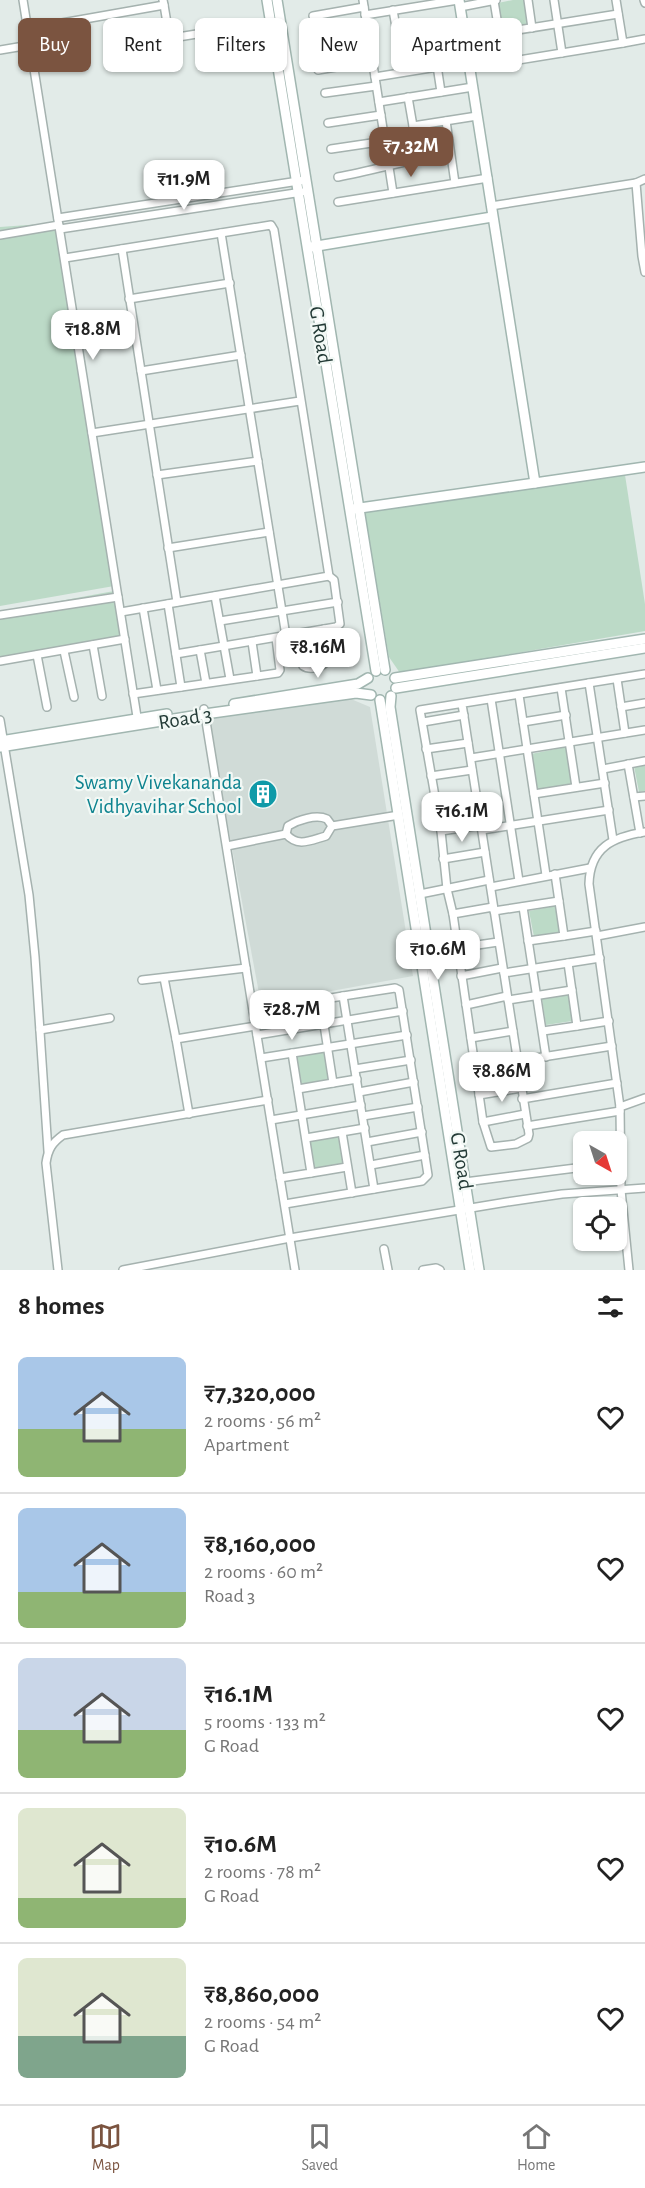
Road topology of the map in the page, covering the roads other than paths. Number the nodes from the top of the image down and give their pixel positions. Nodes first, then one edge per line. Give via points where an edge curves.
1 (23, 0) edge
2 (267, 0) edge
3 (277, 0) edge
4 (496, 0) edge
5 (528, 0) edge
6 (554, 0) edge
7 (616, 0) edge
8 (164, 2) edge
9 (427, 2) edge
10 (459, 2) edge
11 (364, 7) edge
12 (393, 10) junction
13 (618, 14) junction
14 (313, 16) dead end
15 (26, 18) edge
16 (83, 18) edge
17 (394, 18) edge
18 (461, 18) edge
19 (498, 18) edge
20 (558, 24) junction
21 (532, 28) junction
22 (522, 30) edge
23 (195, 34) edge
24 (645, 39) edge
25 (623, 43) junction
26 (18, 47) edge
27 (0, 50) edge
28 (562, 52) junction
29 (522, 59) edge
30 (34, 72) edge
31 (374, 72) edge
32 (403, 72) edge
33 (438, 72) edge
34 (471, 72) edge
35 (375, 77) junction
36 (376, 86) junction
37 (473, 87) junction
38 (441, 92) junction
39 (325, 93) dead end
40 (408, 97) junction
41 (379, 102) junction
42 (381, 115) junction
43 (477, 116) junction
44 (446, 121) junction
45 (328, 123) dead end
46 (413, 126) junction
47 (385, 141) junction
48 (331, 149) dead end
49 (450, 153) junction
50 (418, 158) junction
51 (388, 167) junction
52 (338, 177) dead end
53 (488, 178) junction
54 (645, 179) edge
55 (301, 181) junction
56 (455, 183) junction
57 (636, 183) junction
58 (302, 191) junction
59 (393, 193) junction
60 (338, 202) dead end
61 (491, 206) junction
62 (492, 217) junction
63 (59, 224) junction
64 (221, 233) junction
65 (0, 235) edge
66 (311, 247) junction
67 (122, 249) junction
68 (65, 258) junction
69 (645, 272) edge
70 (230, 283) junction
71 (129, 299) junction
72 (241, 355) junction
73 (141, 370) junction
74 (300, 401) junction
75 (250, 409) junction
76 (149, 424) junction
77 (92, 433) junction
78 (258, 461) junction
79 (645, 467) edge
80 (157, 475) junction
81 (535, 483) junction
82 (354, 508) junction
83 (269, 532) junction
84 (168, 548) junction
85 (328, 576) junction
86 (278, 585) junction
87 (215, 596) junction
88 (118, 597) junction
89 (338, 602) junction
90 (172, 603) junction
91 (143, 608) junction
92 (282, 611) junction
93 (121, 612) junction
94 (0, 615) edge
95 (220, 621) junction
96 (324, 629) junction
97 (297, 634) junction
98 (286, 636) junction
99 (276, 638) junction
100 (125, 639) junction
101 (645, 639) edge
102 (252, 642) junction
103 (93, 645) junction
104 (224, 646) junction
105 (645, 648) edge
106 (200, 650) junction
107 (64, 651) junction
108 (176, 654) junction
109 (37, 655) junction
110 (0, 661) edge
111 (381, 670) junction
112 (645, 674) edge
113 (257, 676) junction
114 (368, 678) junction
115 (395, 678) junction
116 (617, 679) junction
117 (230, 680) junction
118 (206, 683) junction
119 (590, 683) junction
120 (182, 687) junction
121 (561, 688) junction
122 (157, 690) junction
123 (393, 692) junction
124 (134, 694) junction
125 (519, 695) junction
126 (102, 696) dead end
127 (74, 697) dead end
128 (376, 697) junction
129 (491, 699) junction
130 (645, 703) edge
131 (462, 704) junction
132 (47, 707) dead end
133 (621, 707) junction
134 (205, 711) junction
135 (566, 715) junction
136 (464, 716) junction
137 (0, 720) edge
138 (138, 722) junction
139 (423, 722) junction
140 (523, 722) junction
141 (645, 730) edge
142 (625, 734) junction
143 (598, 738) junction
144 (570, 742) junction
145 (468, 743) junction
146 (2, 744) edge
147 (426, 749) junction
148 (527, 749) junction
149 (499, 753) junction
150 (471, 758) junction
151 (645, 762) edge
152 (628, 764) junction
153 (603, 769) junction
154 (472, 770) junction
155 (431, 776) junction
156 (605, 783) junction
157 (576, 787) junction
158 (534, 794) junction
159 (645, 796) edge
160 (634, 797) junction
161 (477, 798) junction
162 (435, 804) junction
163 (609, 810) junction
164 (399, 815) junction
165 (538, 821) junction
166 (510, 825) junction
167 (332, 826) junction
168 (481, 827) junction
169 (441, 831) junction
170 (642, 832) edge
171 (286, 834) junction
172 (613, 840) junction
173 (227, 846) junction
174 (485, 852) junction
175 (443, 859) junction
176 (590, 868) junction
177 (555, 874) junction
178 (546, 875) junction
179 (519, 881) junction
180 (490, 883) junction
181 (447, 889) junction
182 (420, 894) junction
183 (559, 901) junction
184 (523, 907) junction
185 (494, 909) junction
186 (453, 914) junction
187 (645, 927) edge
188 (596, 933) junction
189 (564, 936) junction
190 (528, 941) junction
191 (498, 942) junction
192 (457, 948) junction
193 (600, 958) junction
194 (568, 963) junction
195 (246, 968) junction
196 (532, 968) junction
197 (503, 970) junction
198 (461, 976) junction
199 (164, 978) junction
200 (142, 980) dead end
201 (572, 990) junction
202 (343, 996) junction
203 (537, 996) junction
204 (507, 998) junction
205 (466, 1005) junction
206 (253, 1011) junction
207 (403, 1011) junction
208 (110, 1018) dead end
209 (347, 1021) junction
210 (609, 1021) junction
211 (324, 1025) junction
212 (256, 1026) junction
213 (577, 1026) junction
214 (40, 1030) junction
215 (513, 1031) junction
216 (543, 1031) junction
217 (257, 1035) junction
218 (406, 1035) junction
219 (471, 1038) junction
220 (176, 1039) junction
221 (351, 1043) junction
222 (612, 1046) junction
223 (327, 1047) junction
224 (292, 1053) junction
225 (546, 1057) junction
226 (261, 1059) junction
227 (411, 1060) junction
228 (517, 1060) junction
229 (476, 1066) junction
230 (355, 1069) junction
231 (357, 1079) junction
232 (414, 1082) junction
233 (333, 1083) junction
234 (617, 1083) junction
235 (521, 1088) junction
236 (298, 1089) junction
237 (359, 1092) junction
238 (479, 1095) junction
239 (645, 1098) edge
240 (522, 1099) junction
241 (268, 1100) junction
242 (361, 1105) junction
243 (418, 1107) junction
244 (620, 1109) junction
245 (189, 1114) junction
246 (525, 1114) junction
247 (302, 1115) junction
248 (363, 1116) junction
249 (271, 1120) junction
250 (483, 1122) junction
251 (527, 1126) junction
252 (365, 1128) junction
253 (620, 1131) edge
254 (342, 1132) junction
255 (422, 1132) junction
256 (306, 1138) junction
257 (367, 1142) junction
258 (48, 1151) junction
259 (425, 1155) junction
260 (371, 1165) junction
261 (347, 1167) junction
262 (573, 1168) edge
263 (311, 1173) junction
264 (280, 1178) junction
265 (465, 1182) junction
266 (621, 1185) edge
267 (645, 1188) edge
268 (374, 1189) junction
269 (621, 1190) junction
270 (351, 1193) junction
271 (285, 1204) junction
272 (465, 1210) junction
273 (290, 1238) junction
274 (384, 1249) dead end
275 (58, 1270) edge
276 (123, 1270) edge
277 (295, 1270) edge
278 (388, 1270) edge
279 (423, 1270) edge
280 (440, 1270) edge
281 (470, 1270) edge
282 (479, 1270) edge
283 (629, 1270) edge

1 - 15 street
2 - 55 street, G Road
3 - 55 street, G Road
4 - 10 street
4 - 19 street
5 - 21 street
6 - 20 street
7 - 13 street
8 - 16 street
8 - 23 street via 172,38
9 - 10 street
9 - 12 street
10 - 18 street
11 - 12 street
11 - 14 street
12 - 17 street
13 - 20 street
13 - 25 street
20 - 21 street
20 - 28 street
21 - 22 street
24 - 25 street
25 - 28 street
26 - 27 street
28 - 29 street
30 - 63 street
31 - 35 street
32 - 35 street
33 - 38 street
34 - 37 street
35 - 36 street
36 - 39 street
36 - 41 street
37 - 38 street
37 - 43 street
38 - 40 street
40 - 41 street
40 - 46 street
41 - 42 street
42 - 45 street
42 - 47 street
43 - 44 street
43 - 53 street
44 - 46 street
44 - 49 street
46 - 50 street
47 - 48 street
47 - 51 street
49 - 50 street
49 - 56 street
50 - 51 street
51 - 52 street
51 - 59 street
53 - 56 street
53 - 61 street
54 - 57 street
55 - 58 street, G Road
55 - 63 street
56 - 59 street
57 - 61 street
57 - 69 street
58 - 63 street
58 - 66 street, G Road
59 - 60 street
61 - 62 street
62 - 66 street
62 - 81 street
63 - 65 street
63 - 68 street
64 - 67 street
64 - 70 street
64 - 74 street via 273,227
66 - 82 street, G Road
67 - 68 street
67 - 71 street
68 - 77 street
70 - 71 street
70 - 72 street
71 - 73 street
72 - 73 street
72 - 75 street
73 - 76 street
74 - 75 street
74 - 85 street
75 - 76 street
75 - 78 street
76 - 77 street
76 - 80 street
77 - 88 street
78 - 80 street
78 - 83 street
79 - 81 street
80 - 84 street
81 - 82 street
82 - 111 street, G Road
83 - 84 street
83 - 86 street
84 - 90 street
85 - 86 street
85 - 89 street via 333,579
86 - 87 street
86 - 92 street
87 - 90 street
87 - 95 street
88 - 93 street
88 - 94 street
89 - 92 street
89 - 96 street via 339,626
90 - 91 street
90 - 108 street
91 - 93 street
91 - 122 street
92 - 95 street
92 - 98 street
93 - 100 street
95 - 104 street
96 - 97 street
96 - 97 street via 328,660 319,667 303,666
97 - 98 street
98 - 99 street
99 - 102 street
99 - 113 street via 280,671
100 - 103 street
100 - 124 street
101 - 115 street
102 - 104 street
102 - 113 street
103 - 107 street
103 - 126 street
104 - 106 street
104 - 117 street
105 - 123 street
106 - 108 street
106 - 118 street
107 - 109 street
107 - 127 street
108 - 120 street
109 - 110 street
109 - 132 street
111 - 114 street
111 - 115 street
112 - 116 street
113 - 117 street
114 - 128 street via 367,687
114 - 134 street, Road 3 via 358,684
115 - 123 street
116 - 119 street
116 - 133 street
117 - 118 street
118 - 120 street
119 - 121 street
119 - 143 street
120 - 122 street
121 - 125 street
121 - 135 street
122 - 124 street
123 - 128 street
123 - 182 street, G Road via 390,707
124 - 138 street
125 - 129 street
125 - 140 street
128 - 134 street, Road 3 via 357,693
128 - 164 street, G Road
129 - 131 street
129 - 149 street
130 - 133 street
131 - 136 street
131 - 139 street via 420,710
133 - 142 street
134 - 138 street, Road 3
134 - 173 street
135 - 140 street
135 - 144 street
136 - 139 street
136 - 145 street
137 - 146 street
138 - 146 street, Road 3
139 - 147 street
140 - 148 street
141 - 142 street
142 - 143 street
143 - 144 street
143 - 153 street
144 - 148 street
144 - 157 street
145 - 147 street
145 - 150 street
146 - 214 street via 29,895
147 - 155 street
148 - 149 street
148 - 158 street
149 - 150 street
149 - 166 street
150 - 154 street
151 - 152 street
152 - 153 street
152 - 160 street
153 - 156 street
154 - 155 street
154 - 161 street
155 - 162 street
156 - 157 street
156 - 163 street
157 - 158 street
158 - 165 street
159 - 160 street
160 - 170 street
161 - 162 street
161 - 168 street
162 - 169 street
163 - 165 street
163 - 172 street
164 - 167 street
164 - 272 street, G Road
165 - 166 street
165 - 178 street
166 - 168 street
166 - 179 street
167 - 171 street via 326,836 301,843
167 - 171 street via 327,819 316,817 294,822
168 - 169 street
168 - 174 street
169 - 175 street
170 - 172 street
171 - 173 street
172 - 176 street via 601,849
173 - 195 street
174 - 175 street
174 - 180 street
175 - 181 street
176 - 177 street
176 - 188 street
177 - 178 street
177 - 183 street
178 - 179 street
179 - 180 street
180 - 181 street
180 - 185 street
181 - 182 street
181 - 186 street
182 - 265 street, G Road
183 - 184 street
183 - 189 street
184 - 185 street
184 - 190 street
185 - 186 street
185 - 191 street
186 - 192 street
187 - 188 street
188 - 189 street
188 - 193 street
189 - 190 street
190 - 196 street
191 - 192 street
191 - 197 street
192 - 198 street
193 - 194 street
193 - 210 street
194 - 196 street
194 - 201 street
195 - 199 street
195 - 206 street
196 - 197 street
196 - 203 street
197 - 198 street
197 - 204 street
198 - 205 street
199 - 200 street
199 - 220 street
201 - 203 street
201 - 213 street
202 - 206 street
202 - 207 street via 397,988
202 - 209 street
203 - 204 street
203 - 216 street
204 - 205 street
204 - 215 street
205 - 219 street
206 - 212 street
207 - 209 street
207 - 218 street
208 - 214 street
209 - 211 street
209 - 221 street
210 - 213 street
210 - 222 street
211 - 217 street
211 - 223 street
212 - 217 street
212 - 220 street
213 - 216 street
214 - 258 street
215 - 219 street
215 - 228 street
216 - 225 street
217 - 226 street
218 - 221 street
218 - 227 street
219 - 229 street
220 - 245 street
221 - 223 street
221 - 230 street
222 - 225 street
222 - 234 street
223 - 224 street
223 - 233 street
224 - 226 street
224 - 236 street
225 - 228 street
226 - 241 street
227 - 230 street
227 - 232 street
228 - 229 street
228 - 235 street
229 - 238 street
230 - 231 street
231 - 233 street
231 - 237 street
232 - 237 street
232 - 243 street
233 - 236 street
234 - 240 street
234 - 244 street
235 - 238 street
235 - 240 street
236 - 247 street
237 - 242 street
238 - 250 street
239 - 244 street
240 - 246 street
241 - 245 street
241 - 249 street
242 - 247 street
242 - 248 street
243 - 248 street
243 - 255 street
244 - 251 street
244 - 253 street
245 - 258 street via 63,1135
246 - 250 street
246 - 251 street
247 - 249 street
247 - 256 street
248 - 252 street
249 - 264 street
250 - 251 street via 491,1147 526,1140
252 - 254 street
252 - 257 street
254 - 256 street
254 - 261 street
255 - 257 street
255 - 259 street
256 - 263 street
257 - 260 street
258 - 275 street
259 - 260 street
259 - 268 street via 426,1180
260 - 268 street
261 - 263 street
261 - 270 street
262 - 265 street
263 - 264 street
264 - 271 street
265 - 272 street, G Road
266 - 269 street
267 - 269 street
268 - 270 street
269 - 272 street via 562,1194
269 - 283 street
270 - 271 street
271 - 273 street
272 - 273 street
272 - 281 street, G Road
272 - 282 street, G Road
273 - 276 street
273 - 277 street
274 - 278 street
279 - 280 street

